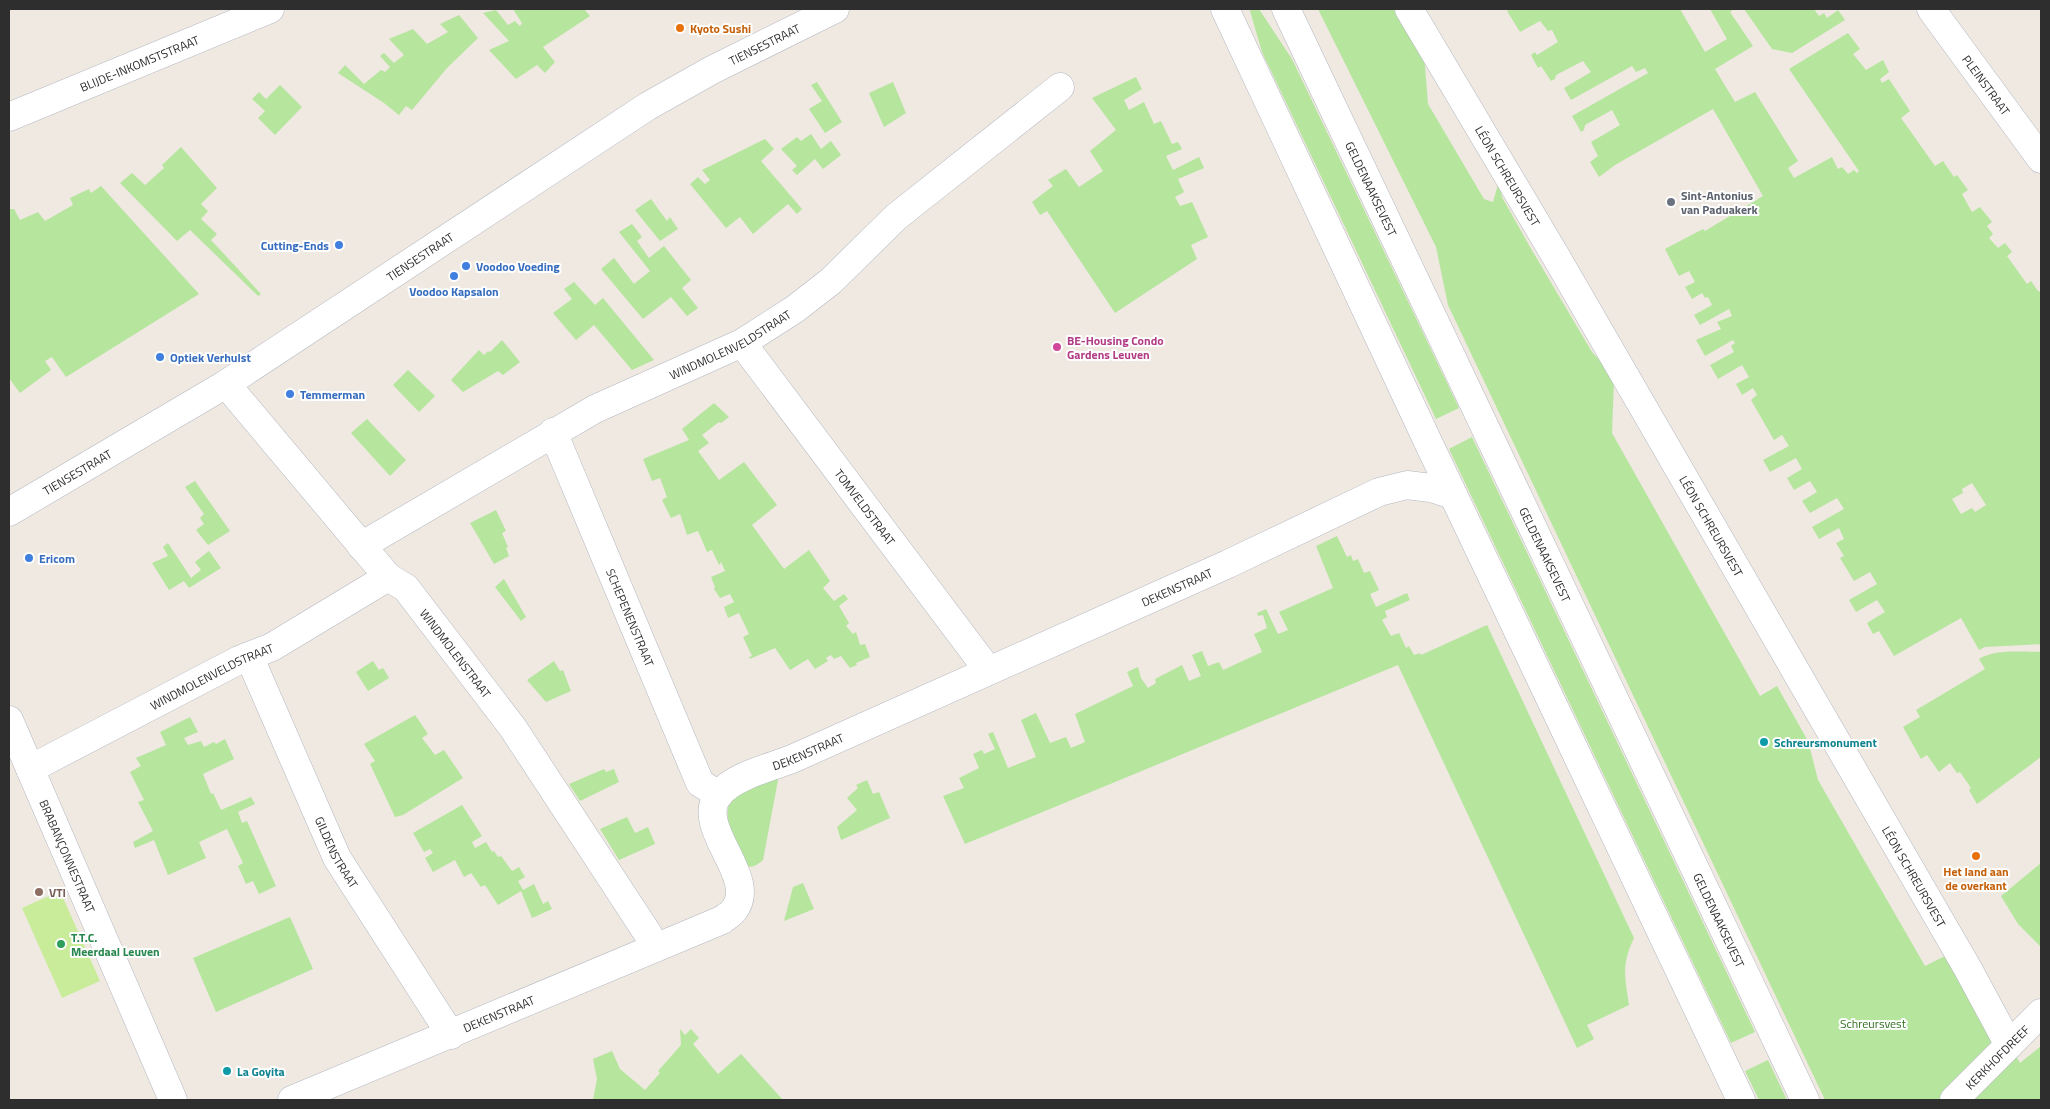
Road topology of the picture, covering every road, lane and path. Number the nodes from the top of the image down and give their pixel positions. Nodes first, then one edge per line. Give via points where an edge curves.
1 (270, 9) edge
2 (835, 9) edge
3 (1226, 9) edge
4 (1286, 9) edge
5 (1409, 9) edge
6 (1931, 9) edge
7 (1060, 87) dead end
8 (9, 117) edge
9 (2041, 159) edge
10 (742, 343) junction
11 (226, 384) junction
12 (553, 432) junction
13 (1453, 495) junction
14 (9, 512) edge
15 (361, 546) junction
16 (388, 577) junction
17 (249, 656) junction
18 (988, 670) junction
19 (9, 720) edge
20 (30, 769) junction
21 (719, 795) junction
22 (655, 948) junction
23 (2041, 1013) edge
24 (451, 1035) junction
25 (2009, 1045) junction
26 (173, 1100) edge
27 (292, 1100) edge
28 (1741, 1100) edge
29 (1805, 1100) edge
30 (1954, 1100) edge

1 - 8 street, BLIJDE-INKOMSTSTRAAT
2 - 11 street, TIENSESTRAAT via 706,73 648,106
3 - 13 street
4 - 29 street, GELDENAAKSEVEST
5 - 25 street, LÉON SCHREURSVEST via 1563,268
6 - 9 street, PLEINSTRAAT
7 - 10 street, WINDMOLENVELDSTRAAT via 896,217 857,256 795,309
10 - 12 street, WINDMOLENVELDSTRAAT via 622,396
10 - 18 street, TOMVELDSTRAAT
11 - 14 street, TIENSESTRAAT
11 - 15 street, WINDMOLENSTRAAT
12 - 15 street, WINDMOLENVELDSTRAAT
12 - 21 street, SCHEPENENSTRAAT via 700,783
13 - 18 street, DEKENSTRAAT via 1407,485 1379,492 1228,564
13 - 28 street
15 - 16 street, WINDMOLENSTRAAT
16 - 17 street, WINDMOLENVELDSTRAAT via 272,647
16 - 22 street, WINDMOLENSTRAAT via 406,588 512,728
17 - 20 street, WINDMOLENVELDSTRAAT
17 - 24 street, GILDENSTRAAT via 337,858
18 - 21 street, DEKENSTRAAT via 742,778
19 - 20 street, BRABANÇONNESTRAAT
20 - 26 street, BRABANÇONNESTRAAT
21 - 22 street, DEKENSTRAAT via 713,810 716,828 738,879 739,902 734,911 722,920
22 - 24 street, DEKENSTRAAT
23 - 25 street, KERKHOFDREEF
24 - 27 street, DEKENSTRAAT
25 - 30 street, KERKHOFDREEF

